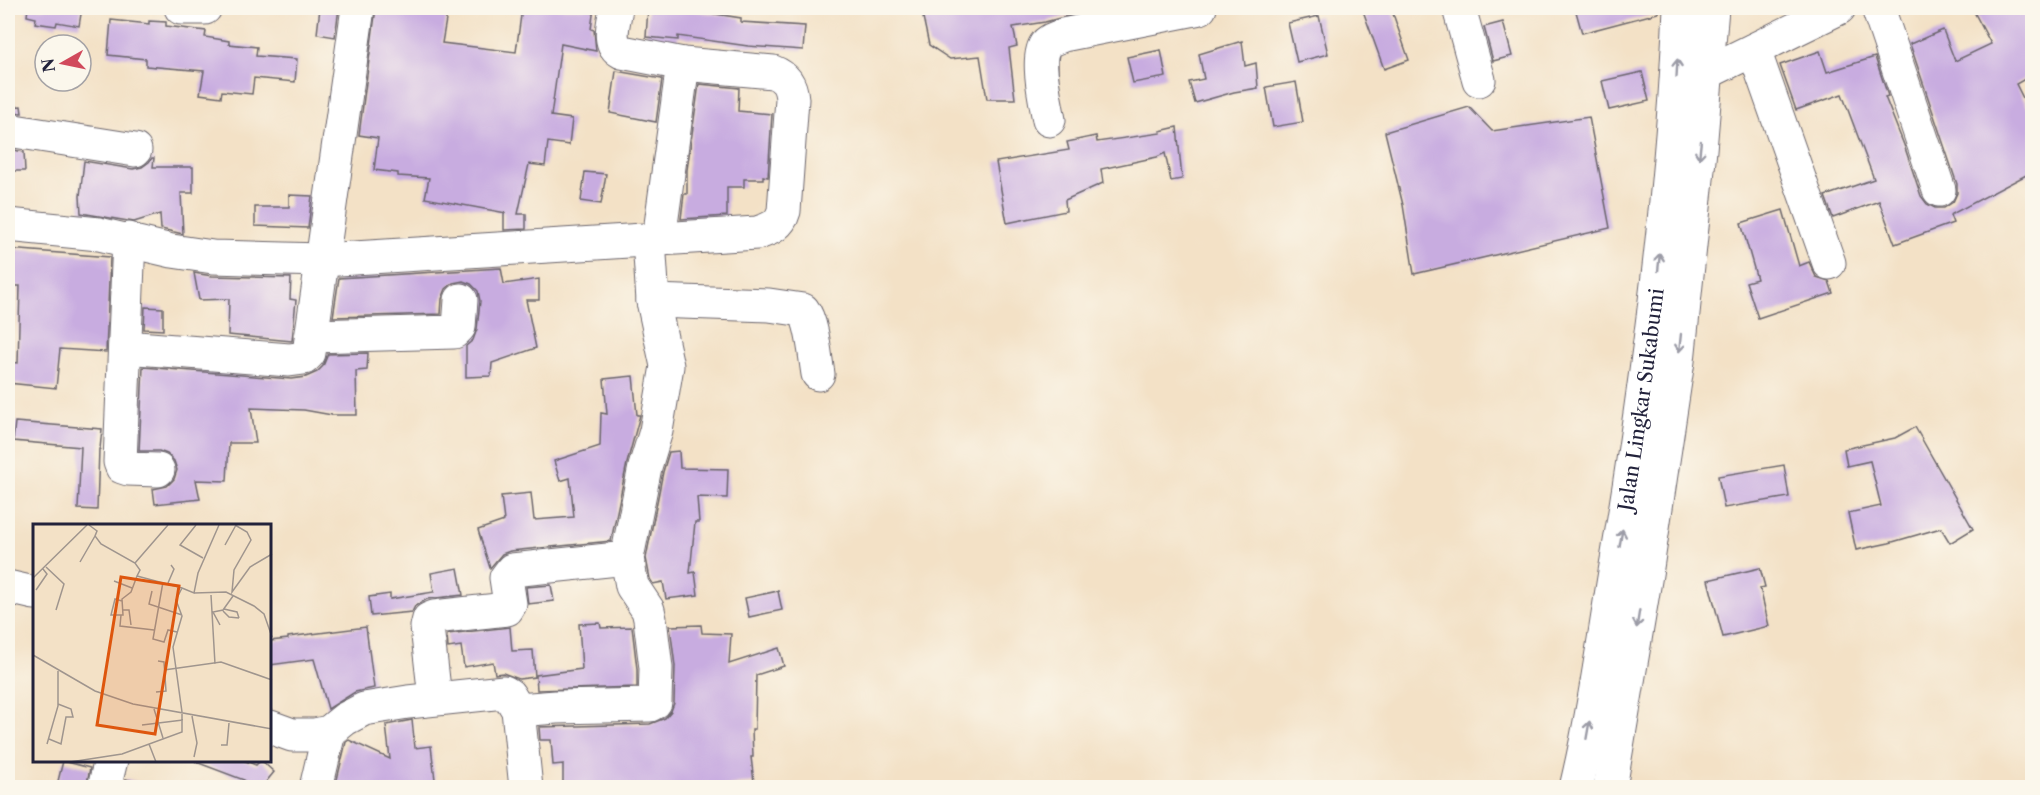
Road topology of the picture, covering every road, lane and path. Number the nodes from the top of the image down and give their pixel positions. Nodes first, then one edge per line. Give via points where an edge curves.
1 (181, 8) edge
2 (205, 8) edge
3 (358, 8) edge
4 (616, 8) edge
5 (1200, 8) edge
6 (1460, 8) edge
7 (1680, 8) edge
8 (1712, 8) edge
9 (1839, 8) edge
10 (1878, 8) edge
11 (1155, 13) edge
12 (1754, 50) junction
13 (683, 64) junction
14 (1708, 72) junction
15 (1479, 80) dead end
16 (1049, 120) dead end
17 (8, 130) edge
18 (135, 150) dead end
19 (1939, 190) dead end
20 (8, 225) edge
21 (654, 239) junction
22 (129, 240) junction
23 (322, 260) junction
24 (1829, 263) dead end
25 (460, 300) dead end
26 (653, 301) junction
27 (312, 336) junction
28 (125, 347) junction
29 (818, 374) dead end
30 (158, 470) dead end
31 (627, 558) junction
32 (8, 587) edge
33 (33, 593) edge
34 (435, 698) junction
35 (518, 710) junction
36 (272, 728) edge
37 (329, 732) junction
38 (110, 762) edge
39 (104, 788) edge
40 (316, 788) edge
41 (526, 788) edge
42 (1576, 788) edge
43 (1610, 788) edge

1 - 2 street
3 - 23 street
4 - 13 street via 612,36 616,49
5 - 11 street
6 - 15 street
42 -> 7 street, Jalan Lingkar Sukabumi via 1649,355 1671,150
8 - 14 street, Jalan Lingkar Sukabumi
9 - 12 street
10 - 19 street
11 - 16 street via 1063,35 1044,46 1041,58
12 - 14 street
12 - 24 street
13 - 21 street
13 - 21 street via 773,72 788,82 792,99 784,211 777,225 769,230
14 -> 43 street, Jalan Lingkar Sukabumi via 1678,362
17 - 18 street
20 - 22 street
21 - 23 street
21 - 26 street
22 - 23 street via 213,257
22 - 28 street
23 - 27 street
25 - 27 street via 459,327 454,332
26 - 29 street via 803,310
26 - 31 street via 667,366
27 - 28 street via 309,353 296,360
28 - 30 street via 121,465 128,469
31 - 34 street via 512,570 506,578 510,604 507,609 429,620
31 - 35 street via 632,586 651,619 656,668 654,704
32 - 33 street
34 - 35 street via 504,692
34 - 37 street via 364,709
35 - 41 street
36 - 37 street via 303,736
37 - 40 street
38 - 39 street

